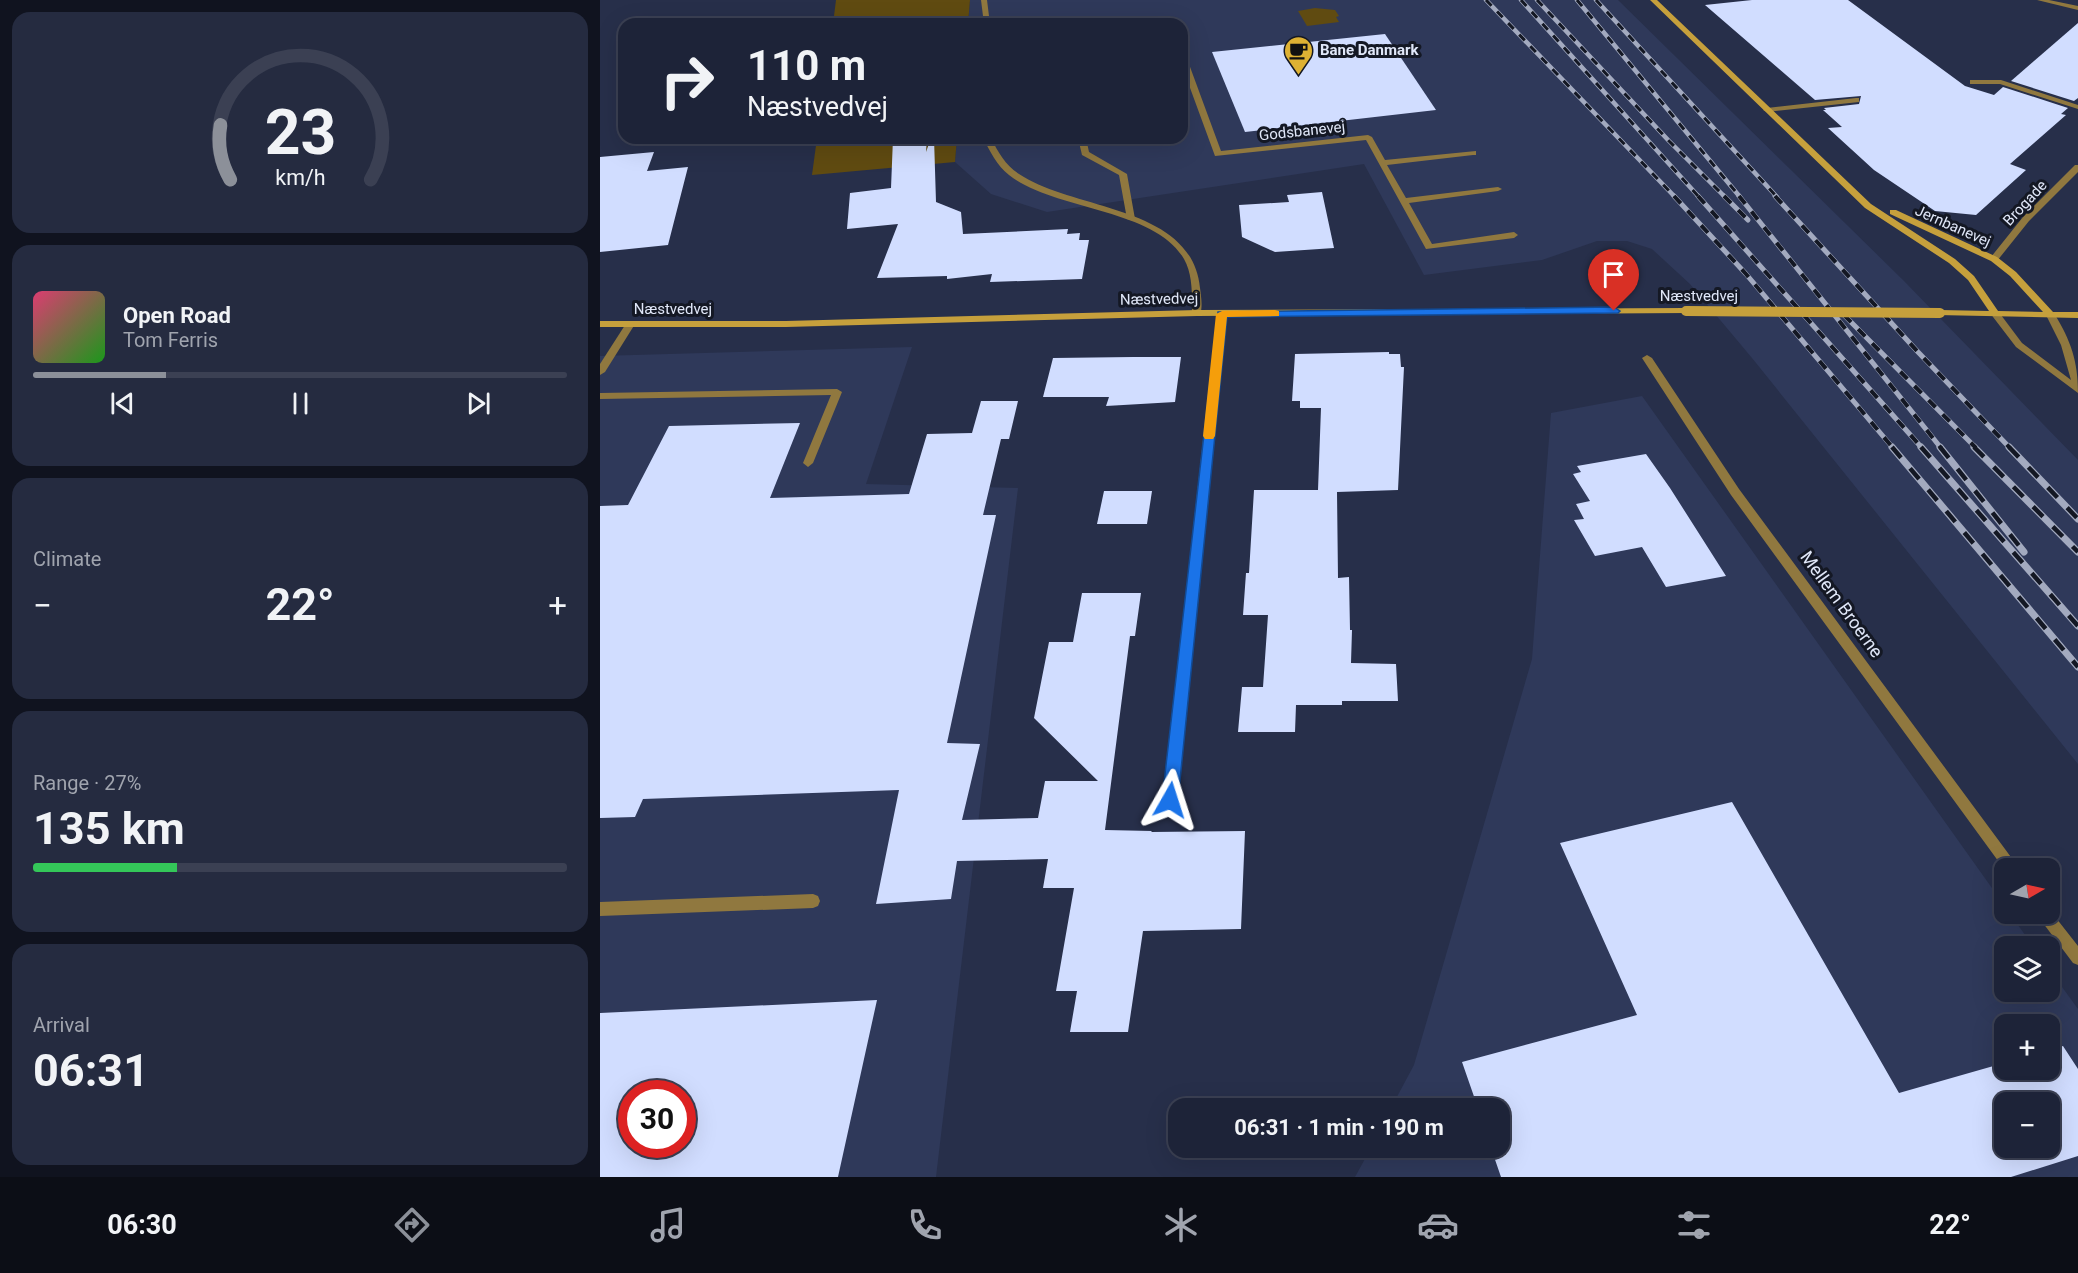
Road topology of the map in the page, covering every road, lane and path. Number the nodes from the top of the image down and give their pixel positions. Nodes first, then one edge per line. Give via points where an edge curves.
1 (984, 0) edge
2 (1653, 0) edge
3 (2040, 0) edge
4 (2078, 8) edge
5 (986, 18) edge
6 (1188, 73) edge
7 (1973, 82) dead end
8 (1856, 100) dead end
9 (2078, 107) edge
10 (1767, 110) junction
11 (990, 144) edge
12 (1083, 144) edge
13 (1473, 153) dead end
14 (1382, 163) junction
15 (2078, 167) edge
16 (1834, 174) junction
17 (1498, 189) dead end
18 (1403, 201) junction
19 (1131, 219) junction
20 (1514, 235) dead end
21 (1994, 259) junction
22 (1197, 313) junction
23 (1995, 313) junction
24 (1222, 314) junction
25 (2051, 315) junction
26 (2078, 315) edge
27 (600, 324) edge
28 (630, 324) junction
29 (1647, 358) dead end
30 (600, 372) edge
31 (2078, 388) edge
32 (600, 396) edge
33 (808, 463) dead end
34 (1170, 800) dead end
35 (2005, 858) edge
36 (813, 901) dead end
37 (600, 909) edge
38 (2052, 924) edge
39 (2078, 958) edge

1 - 5 street
2 - 10 main road, Jernbanevej
3 - 4 street
6 - 14 street, Godsbanevej via 1218,154 1368,137
7 - 9 street via 2001,82
8 - 10 street
10 - 16 main road, Jernbanevej
11 - 19 street via 996,157 1014,175 1047,191
12 - 19 street via 1085,153 1123,174
13 - 14 street
14 - 18 street, Godsbanevej
15 - 21 street, Brogade via 2026,219
16 - 21 main road, Jernbanevej via 1904,219
16 - 23 main road, Jernbanevej via 1868,206 1952,261 1971,278
17 - 18 street
18 - 20 street, Godsbanevej via 1429,248
19 - 22 street via 1160,232 1187,255 1195,283
21 - 25 main road, Jernbanevej
22 - 24 main road, Næstvedvej
22 - 28 main road, Næstvedvej via 786,324
23 - 24 main road, Næstvedvej, bridge
23 - 25 main road, Næstvedvej
23 - 31 street via 2019,345
24 - 34 street
25 - 26 main road, Næstvedvej
25 - 31 street via 2066,345
27 - 28 main road, Næstvedvej
28 - 30 street
29 - 35 street, Mellem Broerne via 1735,492
32 - 33 street via 837,392
36 - 37 street
38 - 39 street

